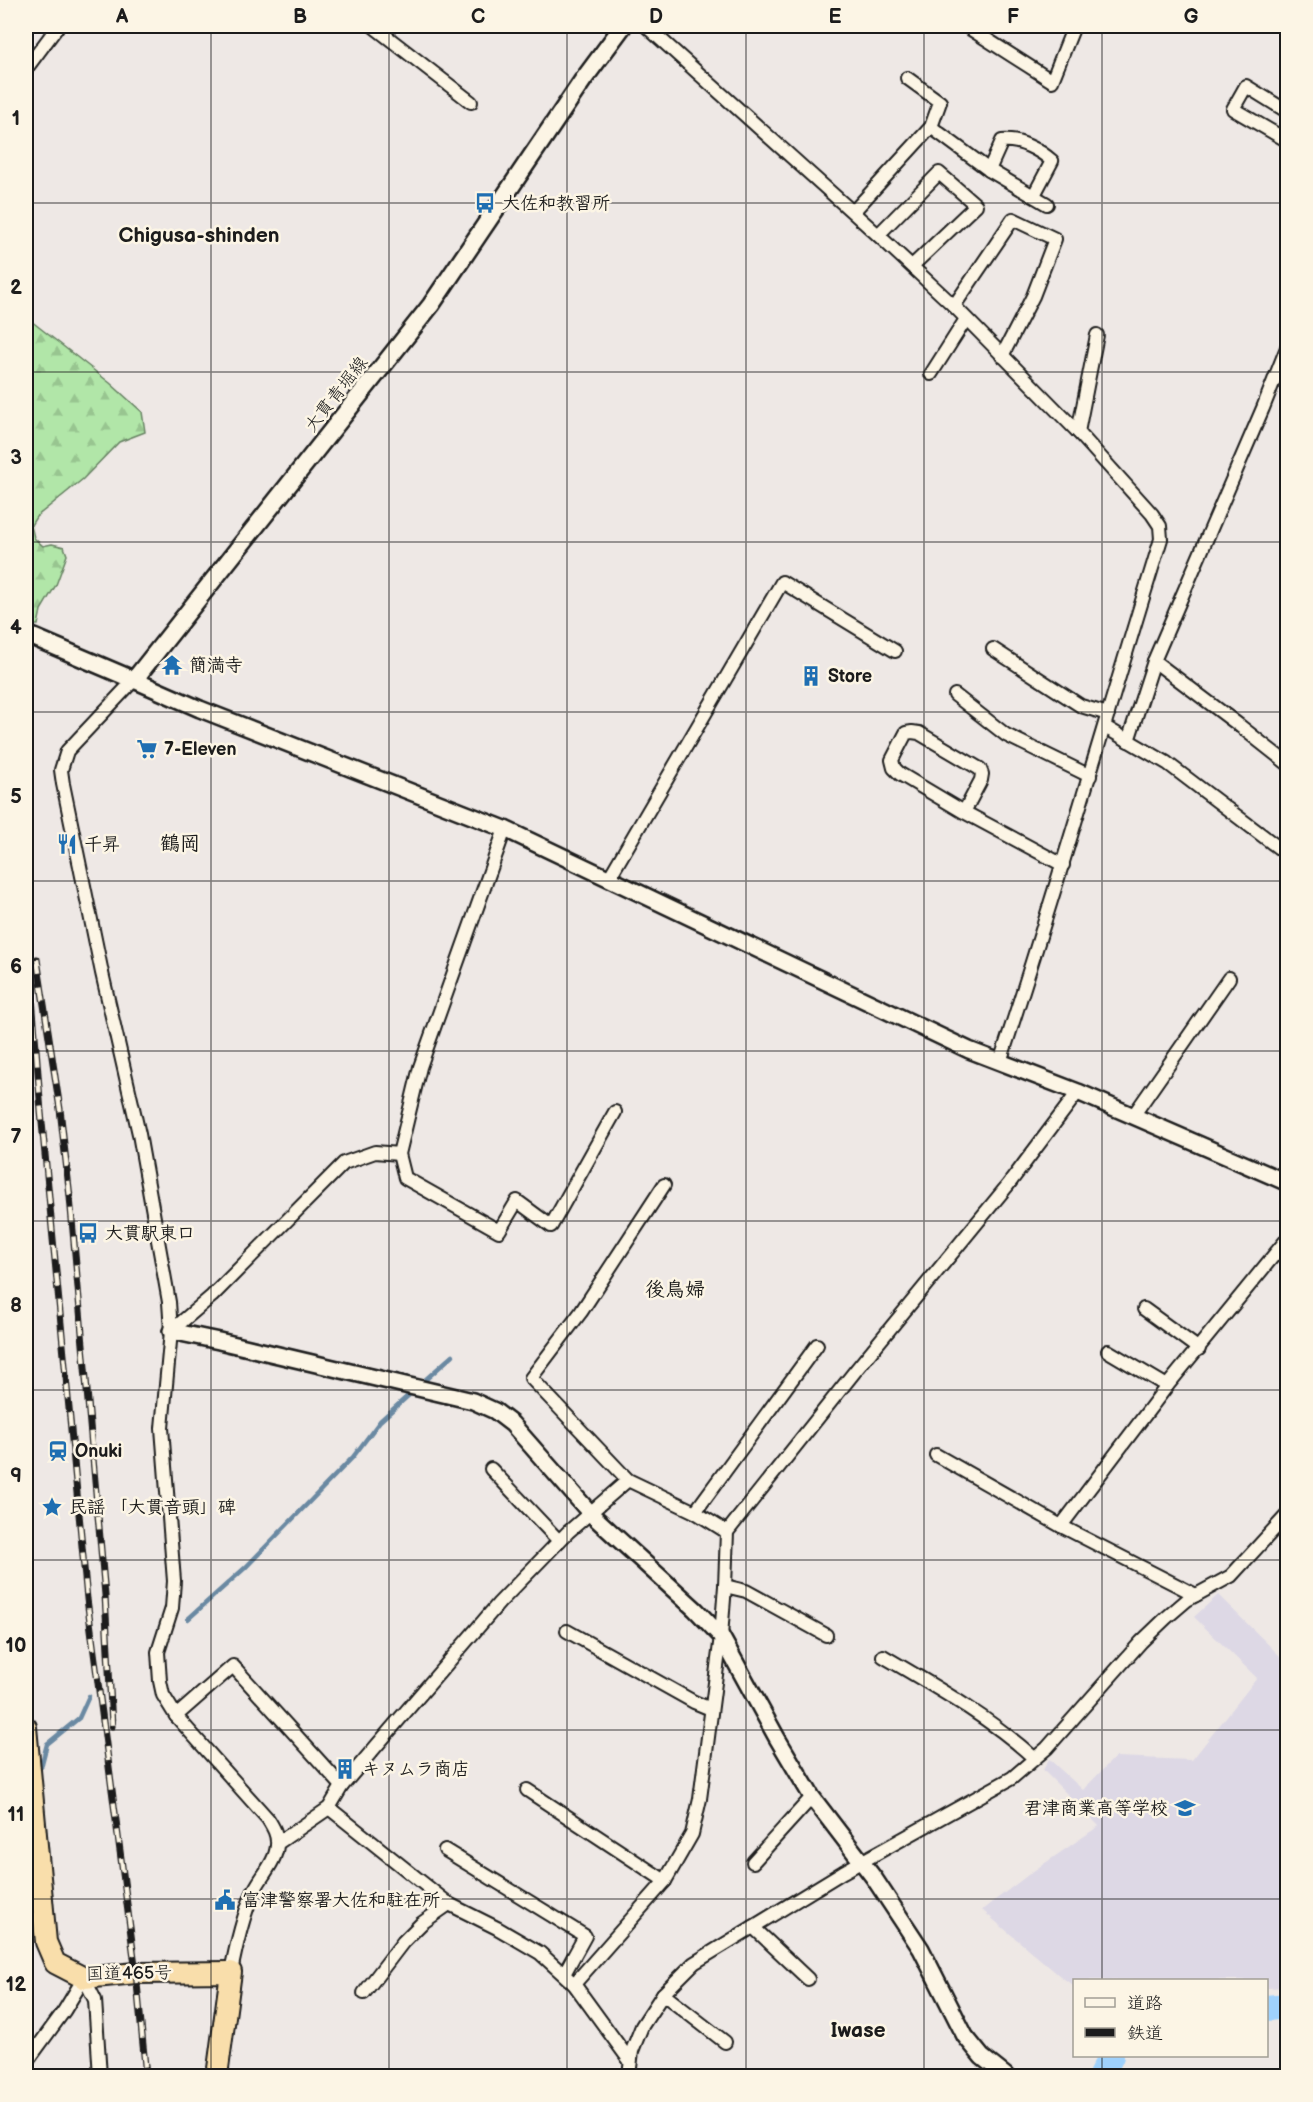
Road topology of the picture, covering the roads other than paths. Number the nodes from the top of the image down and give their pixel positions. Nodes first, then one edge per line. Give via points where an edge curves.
1 (58, 26) edge
2 (376, 26) edge
3 (623, 26) edge
4 (646, 26) edge
5 (971, 26) edge
6 (1074, 26) edge
7 (26, 69) edge
8 (907, 78) dead end
9 (471, 102) dead end
10 (1287, 111) edge
11 (931, 127) junction
12 (1287, 141) edge
13 (989, 170) junction
14 (1034, 195) junction
15 (1047, 204) dead end
16 (853, 212) junction
17 (878, 235) junction
18 (912, 266) junction
19 (954, 306) junction
20 (966, 319) junction
21 (1098, 335) dead end
22 (1287, 345) edge
23 (1002, 357) junction
24 (931, 374) dead end
25 (1078, 432) junction
26 (26, 634) edge
27 (993, 649) dead end
28 (895, 651) dead end
29 (1154, 661) junction
30 (134, 680) junction
31 (955, 694) dead end
32 (1108, 714) junction
33 (1105, 728) junction
34 (1128, 741) junction
35 (1287, 764) edge
36 (1090, 776) junction
37 (964, 812) junction
38 (506, 830) junction
39 (1287, 855) edge
40 (1063, 865) junction
41 (609, 878) junction
42 (1229, 978) dead end
43 (1000, 1062) junction
44 (1078, 1092) junction
45 (615, 1112) dead end
46 (1133, 1116) junction
47 (399, 1154) junction
48 (1287, 1183) edge
49 (664, 1185) dead end
50 (1287, 1238) edge
51 (1144, 1309) dead end
52 (171, 1331) junction
53 (817, 1345) dead end
54 (1198, 1348) junction
55 (1108, 1351) dead end
56 (1167, 1386) junction
57 (936, 1455) dead end
58 (491, 1469) dead end
59 (628, 1480) junction
60 (695, 1512) junction
61 (591, 1514) junction
62 (1286, 1520) edge
63 (1061, 1526) junction
64 (727, 1532) junction
65 (559, 1541) junction
66 (725, 1586) junction
67 (1196, 1595) junction
68 (567, 1631) dead end
69 (826, 1635) dead end
70 (720, 1636) junction
71 (883, 1656) dead end
72 (711, 1709) junction
73 (176, 1716) junction
74 (26, 1727) edge
75 (1034, 1758) junction
76 (342, 1786) junction
77 (527, 1790) dead end
78 (812, 1797) junction
79 (329, 1808) junction
80 (278, 1843) junction
81 (445, 1850) dead end
82 (753, 1862) dead end
83 (862, 1862) junction
84 (665, 1881) junction
85 (449, 1904) junction
86 (753, 1927) junction
87 (231, 1972) junction
88 (564, 1974) junction
89 (84, 1978) junction
90 (808, 1979) dead end
91 (574, 1984) junction
92 (364, 1993) dead end
93 (663, 1994) junction
94 (725, 2042) dead end
95 (630, 2061) junction
96 (26, 2063) edge
97 (100, 2076) edge
98 (217, 2076) edge
99 (628, 2076) edge
100 (1006, 2076) edge

1 - 7 street
2 - 9 street
3 - 30 main road, 大貫青堀線 via 431,305
4 - 16 street
5 - 6 street via 1052,81
8 - 11 street via 940,102
10 - 12 street via 1246,86 1233,110
11 - 13 street
11 - 16 street
13 - 14 street
13 - 14 street via 1002,141 1011,140 1043,153 1052,161
14 - 15 street
16 - 17 street
17 - 18 street
17 - 18 street via 939,173 976,204
18 - 19 street
19 - 20 street
19 - 23 street via 1013,219 1055,239 1033,296
20 - 23 street
20 - 24 street
21 - 25 street
22 - 29 street
23 - 25 street
25 - 32 street via 1160,526 1161,539
26 - 30 main road
27 - 32 street via 1081,706
28 - 41 street via 782,582
29 - 34 street
29 - 35 street
30 - 38 street via 200,710
30 - 52 street via 67,751 61,770 139,1134
31 - 36 street via 1006,735
32 - 33 street
33 - 34 street
33 - 36 street
34 - 39 street via 1167,763
36 - 40 street
37 - 37 street via 894,768 892,760 906,733 919,733 980,768 981,780
37 - 40 street
38 - 41 street
38 - 47 street via 420,1067
40 - 43 street
41 - 43 street
42 - 46 street
43 - 44 street
44 - 46 street
44 - 64 street via 1008,1185
45 - 47 street via 551,1226 517,1200 499,1231 405,1178
46 - 48 street
47 - 52 street via 375,1152 344,1164 212,1296
49 - 59 street via 581,1312 531,1378
50 - 54 street
51 - 54 street
52 - 61 street via 473,1401 512,1424
52 - 73 street via 162,1428 174,1581 158,1652 159,1681
53 - 60 street
54 - 56 street
55 - 56 street
56 - 63 street
57 - 63 street
58 - 65 street
59 - 60 street
59 - 61 street
60 - 64 street
61 - 65 street
61 - 70 street
62 - 67 street via 1231,1576
63 - 67 street
64 - 66 street
65 - 76 street
66 - 69 street via 746,1591
66 - 70 street
67 - 75 street via 1142,1642
68 - 72 street
70 - 72 street
70 - 78 street
71 - 75 street via 1012,1738
72 - 84 street via 692,1834
73 - 76 street via 233,1666
73 - 80 street via 268,1819
74 - 89 highway, 国道465号 via 46,1942 55,1963
75 - 83 street via 1012,1778
76 - 79 street
77 - 84 street
78 - 82 street
78 - 83 street
79 - 80 street
79 - 85 street
80 - 87 street via 241,1924
81 - 88 street via 585,1936
83 - 86 street
83 - 100 street via 921,1949 964,2036
84 - 91 street
85 - 88 street via 540,1953
85 - 92 street via 403,1942
86 - 90 street
86 - 93 street via 694,1963
87 - 89 highway, 国道465号
87 - 98 highway
88 - 91 street
89 - 96 street
89 - 97 street via 95,2000
91 - 95 street
93 - 94 street
93 - 95 street via 642,2026
95 - 99 street

